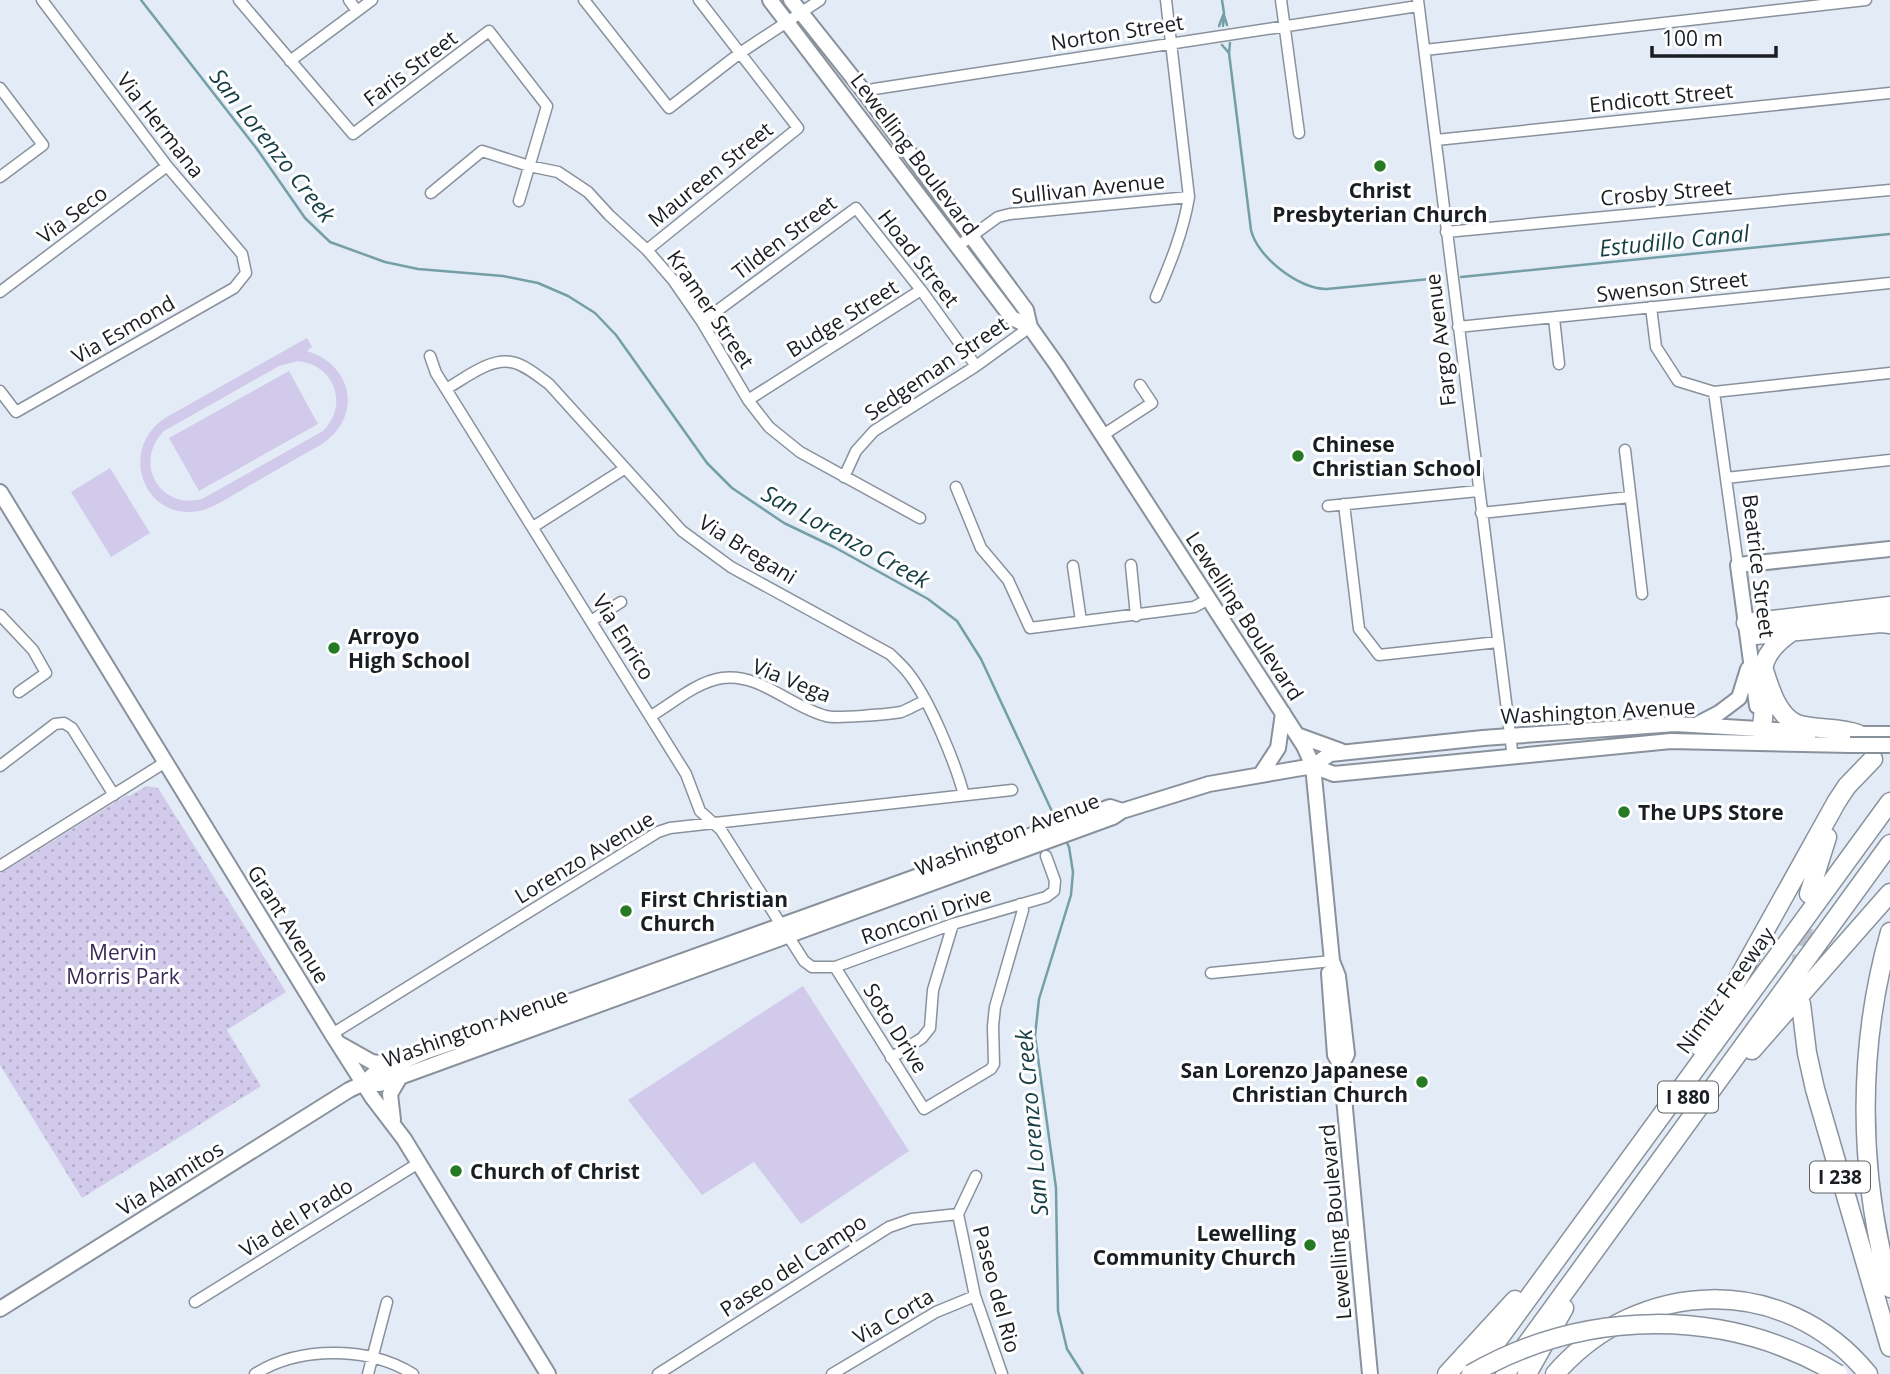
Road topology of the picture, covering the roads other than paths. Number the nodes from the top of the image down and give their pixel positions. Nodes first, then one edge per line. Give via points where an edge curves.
1 (42, 0) edge
2 (239, 0) edge
3 (349, 0) edge
4 (372, 0) edge
5 (584, 0) edge
6 (699, 0) edge
7 (770, 0) edge
8 (820, 0) edge
9 (1166, 0) edge
10 (1280, 0) edge
11 (1866, 0) edge
12 (1418, 3) edge
13 (796, 6) edge
14 (357, 11) junction
15 (786, 22) junction
16 (1285, 25) junction
17 (1171, 43) junction
18 (1425, 50) junction
19 (740, 53) junction
20 (290, 61) junction
21 (0, 88) edge
22 (864, 93) junction
23 (1890, 93) edge
24 (844, 95) junction
25 (1299, 133) dead end
26 (1436, 140) junction
27 (167, 166) junction
28 (529, 166) junction
29 (0, 177) edge
30 (1890, 190) edge
31 (431, 192) dead end
32 (1189, 197) junction
33 (519, 201) dead end
34 (856, 208) joint
35 (1446, 232) junction
36 (964, 241) junction
37 (647, 250) junction
38 (246, 274) joint
39 (1890, 283) edge
40 (921, 290) junction
41 (0, 292) edge
42 (1156, 297) dead end
43 (1651, 307) junction
44 (1554, 318) junction
45 (702, 322) junction
46 (1030, 327) junction
47 (1458, 327) junction
48 (430, 356) dead end
49 (1559, 363) dead end
50 (976, 366) junction
51 (1890, 373) edge
52 (1140, 385) dead end
53 (446, 389) junction
54 (0, 391) edge
55 (1714, 392) junction
56 (748, 400) junction
57 (1103, 435) junction
58 (1625, 450) dead end
59 (1890, 460) edge
60 (624, 469) junction
61 (844, 477) junction
62 (1727, 478) junction
63 (956, 487) dead end
64 (1478, 491) junction
65 (0, 492) edge
66 (1630, 497) junction
67 (1344, 504) junction
68 (1328, 506) dead end
69 (1481, 513) junction
70 (920, 518) dead end
71 (533, 527) junction
72 (1890, 549) edge
73 (1131, 565) dead end
74 (1738, 565) junction
75 (1073, 566) dead end
76 (1642, 594) dead end
77 (1209, 599) junction
78 (621, 602) dead end
79 (1890, 606) edge
80 (0, 615) edge
81 (1136, 616) junction
82 (591, 621) junction
83 (1081, 621) junction
84 (1746, 623) junction
85 (1890, 624) edge
86 (1793, 631) junction
87 (1498, 642) junction
88 (1756, 664) junction
89 (19, 692) dead end
90 (925, 701) junction
91 (1283, 713) junction
92 (651, 716) junction
93 (1696, 725) junction
94 (1297, 735) junction
95 (1510, 737) junction
96 (1761, 737) junction
97 (1889, 738) edge
98 (1854, 739) junction
99 (1346, 752) junction
100 (1513, 758) junction
101 (1873, 759) junction
102 (164, 762) junction
103 (0, 766) edge
104 (1313, 766) junction
105 (1261, 774) junction
106 (1012, 790) dead end
107 (114, 794) junction
108 (964, 795) junction
109 (1890, 802) edge
110 (1890, 819) edge
111 (711, 823) junction
112 (1890, 844) edge
113 (1046, 856) dead end
114 (0, 866) edge
115 (1890, 893) edge
116 (1809, 894) tunnel mouth
117 (1020, 904) junction
118 (953, 923) junction
119 (784, 930) junction
120 (1890, 932) edge
121 (1332, 961) junction
122 (835, 967) junction
123 (1212, 973) dead end
124 (1890, 974) edge
125 (1801, 1004) dead end
126 (1870, 1031) junction
127 (334, 1038) junction
128 (891, 1058) junction
129 (398, 1071) junction
130 (363, 1083) junction
131 (1679, 1091) junction
132 (1697, 1109) junction
133 (394, 1125) junction
134 (1629, 1159) junction
135 (417, 1164) junction
136 (976, 1177) dead end
137 (958, 1214) junction
138 (1616, 1221) junction
139 (1890, 1287) edge
140 (975, 1296) junction
141 (387, 1302) dead end
142 (195, 1303) dead end
143 (0, 1309) edge
144 (1890, 1347) edge
145 (374, 1358) junction
146 (662, 1373) edge
147 (255, 1374) edge
148 (368, 1374) edge
149 (413, 1374) edge
150 (548, 1374) edge
151 (832, 1374) edge
152 (1002, 1374) edge
153 (1370, 1374) edge
154 (1447, 1374) edge
155 (1472, 1374) edge
156 (1486, 1374) edge
157 (1505, 1374) edge
158 (1527, 1374) edge
159 (1555, 1374) edge
160 (1838, 1374) edge
161 (1868, 1374) edge

1 - 27 street, Via Hermana
2 - 20 street
3 - 14 street
4 - 14 street
5 - 19 street via 669,108
6 - 19 street
7 - 15 main road, Lewelling Boulevard
8 - 13 street
9 - 17 street
10 - 16 street
11 - 18 street
12 - 16 street, Norton Street
12 - 18 street, Fargo Avenue
13 - 15 street
13 - 22 main road, Lewelling Boulevard
14 - 20 street
15 - 19 street
15 - 24 main road, Lewelling Boulevard
16 - 17 street, Norton Street
16 - 25 street
17 - 22 street, Norton Street
17 - 32 street
18 - 26 street, Fargo Avenue
19 - 37 street, Maureen Street via 798,128
20 - 28 street, Faris Street via 353,134 489,31 547,106
21 - 29 street via 43,145
22 - 24 main road
22 - 36 main road, Lewelling Boulevard
23 - 26 street, Endicott Street
24 - 36 main road, Lewelling Boulevard
26 - 35 street, Fargo Avenue
27 - 38 street, Via Hermana via 242,254
27 - 41 street, Via Seco
28 - 31 street, Kramer Street via 482,151
28 - 33 street
28 - 37 street, Kramer Street via 558,172 588,192
30 - 35 street, Crosby Street
32 - 36 street, Sullivan Avenue via 1010,214
32 - 42 street
34 - 40 street, Hoad Street
34 - 45 street, Tilden Street
35 - 47 street, Fargo Avenue
36 - 46 main road, Lewelling Boulevard via 1014,320
37 - 45 street, Kramer Street
38 - 54 street, Via Esmond via 234,288 16,412
39 - 43 street, Swenson Street
40 - 50 street, Hoad Street
40 - 56 street, Budge Street
43 - 44 street, Swenson Street
43 - 55 street via 1656,347 1678,380
44 - 47 street, Swenson Street
44 - 49 street
45 - 56 street, Kramer Street
46 - 50 street, Sedgeman Street
46 - 57 main road, Lewelling Boulevard
47 - 64 street, Fargo Avenue
48 - 53 street, Via Enrico
50 - 61 street, Sedgeman Street via 874,431 856,451
51 - 55 street
52 - 57 street via 1152,403
53 - 60 street, Via Bregani via 490,365 511,362 549,384
53 - 71 street, Via Enrico
55 - 62 street, Beatrice Street
56 - 61 street, Kramer Street via 769,427 800,452
57 - 77 main road, Lewelling Boulevard
58 - 66 street
59 - 62 street
60 - 71 street
60 - 90 street, Via Bregani via 682,531 731,567 890,654 910,674
61 - 70 street, Kramer Street
62 - 74 street, Beatrice Street
63 - 83 street via 981,548 1008,580 1030,628
64 - 67 street
64 - 69 street, Fargo Avenue
65 - 102 main road, Grant Avenue
66 - 69 street
66 - 76 street
67 - 68 street
67 - 87 street via 1359,629 1379,655
69 - 87 street, Fargo Avenue
71 - 82 street, Via Enrico
72 - 74 main road
73 - 81 street
74 - 84 main road, Beatrice Street
75 - 83 street
77 - 81 street via 1194,607
77 - 91 main road, Lewelling Boulevard
78 - 82 street
79 - 84 highway
80 - 89 street via 33,650 46,673
81 - 83 street
82 - 92 street, Via Enrico
84 - 86 highway via 1756,635
84 - 88 main road, Beatrice Street
85 - 86 highway
86 - 88 highway
87 - 95 street, Fargo Avenue
88 - 93 main road via 1739,698
88 - 96 highway via 1764,719
88 - 98 highway via 1790,719 1843,729
90 - 92 street, Via Vega via 900,712 827,717 762,685 722,678 702,684
90 - 108 street, Via Bregani via 958,771
91 - 94 main road, Lewelling Boulevard
91 - 105 main road via 1278,748
92 - 111 street, Via Enrico via 686,774 700,811
93 - 95 main road, Washington Avenue
93 - 96 main road, Washington Avenue
94 - 99 main road
94 - 104 main road, Lewelling Boulevard
95 - 99 main road, Washington Avenue
95 - 100 street, Fargo Avenue
96 - 98 main road, Washington Avenue
96 - 100 main road, Washington Avenue
97 - 98 main road, Washington Avenue, bridge
97 - 101 highway
99 - 104 main road, Washington Avenue via 1330,754
100 - 104 main road, Washington Avenue via 1334,774
101 - 116 highway via 1834,821
101 - 131 highway via 1837,801
102 - 107 street
102 - 127 main road, Grant Avenue
103 - 107 street via 55,724 64,723 72,728
104 - 105 main road, Washington Avenue
104 - 121 main road, Lewelling Boulevard
105 - 119 main road, Washington Avenue via 1209,784 1122,811 1110,807 1076,825
106 - 108 street, Lorenzo Avenue
107 - 114 street
108 - 111 street, Lorenzo Avenue
109 - 131 highway, Nimitz Freeway / I 880
110 - 156 highway, I 880
111 - 119 street, Via Enrico via 721,830
111 - 127 street, Lorenzo Avenue via 658,832
112 - 132 highway, I 880
113 - 117 street, Ronconi Drive via 1054,891
115 - 132 highway
117 - 118 street, Ronconi Drive
117 - 128 street, Soto Drive via 1023,910 995,1007 991,1069 924,1110
118 - 122 street, Ronconi Drive
118 - 128 street via 933,990 930,1028
119 - 122 street via 811,967
119 - 129 main road, Washington Avenue
120 - 126 highway
121 - 123 street
121 - 153 main road, Lewelling Boulevard via 1328,975 1335,1055 1341,1066
122 - 128 street, Soto Drive
124 - 126 highway
125 - 144 highway, I 238 via 1815,1088
126 - 139 highway, I 238 via 1867,1152 1874,1215
127 - 129 main road via 372,1062
127 - 130 main road, Grant Avenue
129 - 130 main road, Washington Avenue via 374,1074
129 - 133 main road via 390,1094
130 - 133 main road, Grant Avenue
130 - 143 main road, Via Alamitos
131 - 134 highway, Nimitz Freeway / I 880
132 - 138 highway, I 880
133 - 135 main road, Grant Avenue
134 - 154 highway via 1526,1287
134 - 155 highway, Nimitz Freeway / I 880
135 - 142 street, Via del Prado
135 - 150 main road, Grant Avenue
136 - 137 street
137 - 140 street, Paseo del Rio
137 - 146 street, Paseo del Campo via 912,1219 889,1227
138 - 157 highway, I 880
138 - 158 highway
140 - 151 street, Via Corta via 936,1312
140 - 152 street, Paseo del Rio
141 - 145 street
145 - 147 street via 325,1352 291,1357
145 - 148 street
145 - 149 street
155 - 160 highway, bridge via 1514,1352 1567,1334 1657,1323 1748,1336 1800,1354
159 - 161 highway via 1581,1347 1625,1319 1660,1306 1712,1299 1748,1302 1802,1320 1840,1345

